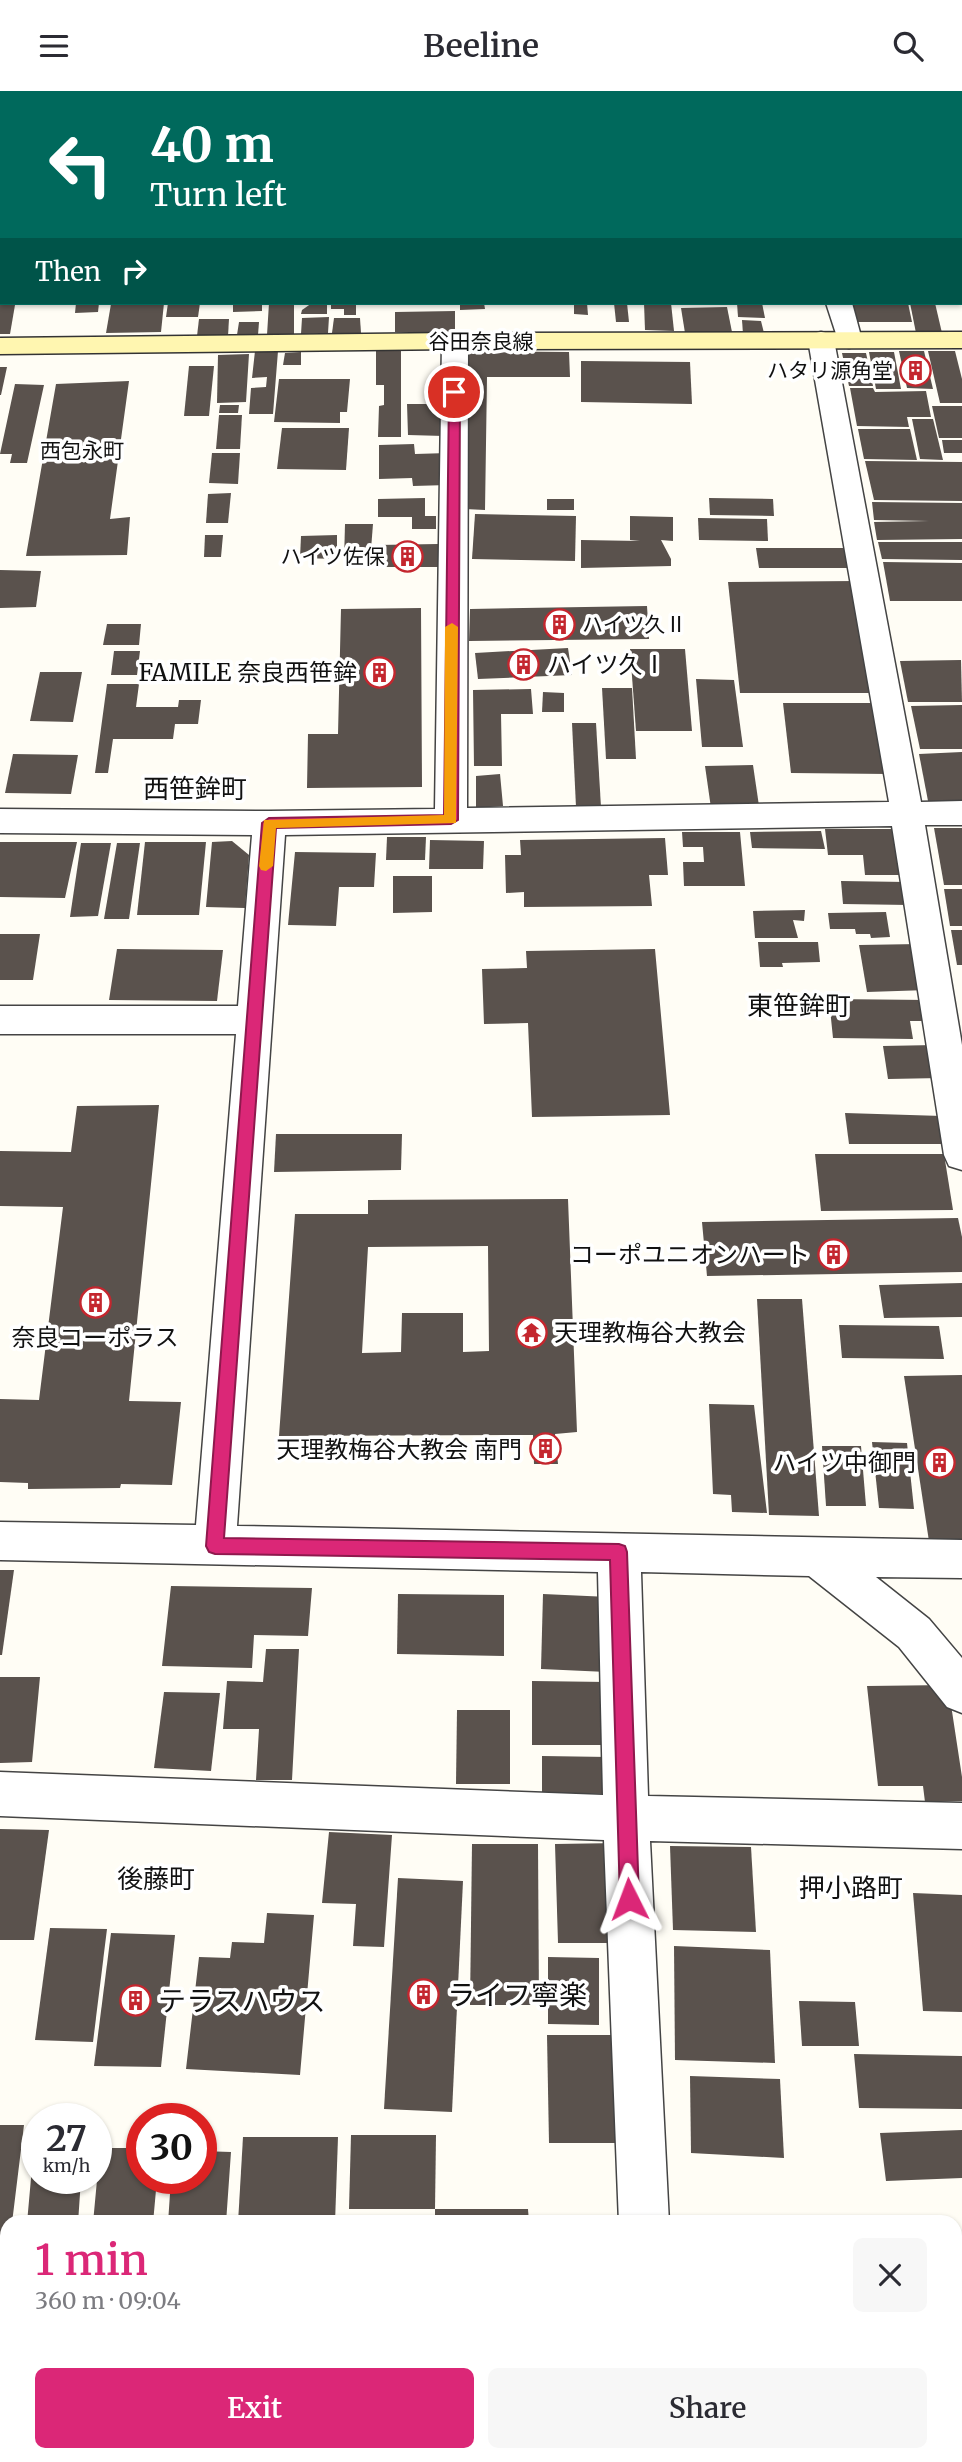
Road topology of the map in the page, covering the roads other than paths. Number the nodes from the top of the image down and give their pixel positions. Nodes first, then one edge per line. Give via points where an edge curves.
1 (839, 305) edge
2 (835, 340) junction
3 (962, 340) edge
4 (455, 341) junction
5 (0, 346) edge
6 (962, 813) edge
7 (907, 814) junction
8 (451, 820) junction
9 (0, 821) edge
10 (269, 823) junction
11 (0, 1020) edge
12 (255, 1020) junction
13 (952, 1030) edge
14 (962, 1155) edge
15 (0, 1541) edge
16 (215, 1546) junction
17 (619, 1552) junction
18 (820, 1558) junction
19 (962, 1559) edge
20 (962, 1692) edge
21 (0, 1794) edge
22 (626, 1818) junction
23 (962, 1826) edge
24 (644, 2215) edge

1 - 2 street
2 - 3 main road, 谷田奈良線
2 - 4 main road, 谷田奈良線
2 - 7 street
4 - 5 main road, 谷田奈良線
4 - 8 street
6 - 7 street
7 - 8 street
7 - 13 street
8 - 10 street
9 - 10 street
10 - 12 street
11 - 12 street
12 - 16 street
13 - 14 street
15 - 16 street
16 - 17 street
17 - 18 street
17 - 22 street
18 - 19 street
18 - 20 street via 914,1633
21 - 22 street
22 - 23 street
22 - 24 street

